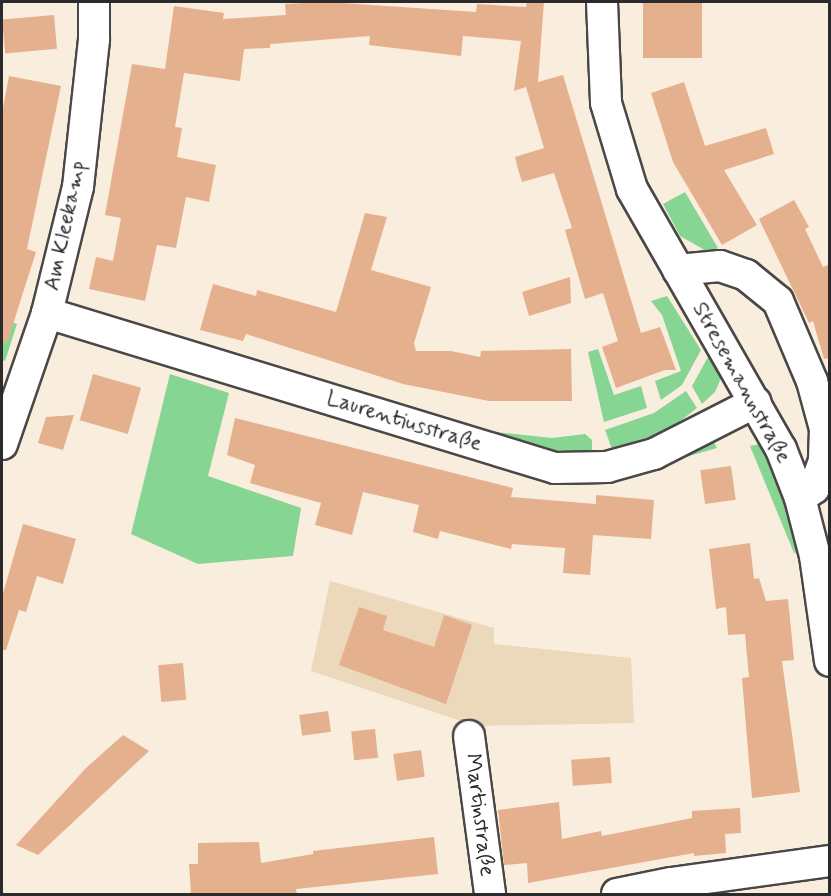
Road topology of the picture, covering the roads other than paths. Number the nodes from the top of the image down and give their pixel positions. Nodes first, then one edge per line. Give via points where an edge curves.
1 (93, 2) edge
2 (602, 2) edge
3 (678, 270) junction
4 (47, 313) junction
5 (756, 402) junction
6 (2, 444) edge
7 (800, 498) junction
8 (830, 661) edge
9 (469, 736) dead end
10 (830, 861) edge
11 (490, 894) edge
12 (617, 894) edge

1 - 4 street, Am Kleekamp via 94,39 78,187
2 - 3 street, Stresemannstraße via 606,103 632,189
3 - 5 street, Stresemannstraße
3 - 7 street, Stresemannstraße via 720,266 746,275 778,301 812,381 825,429 824,460 814,488
4 - 5 street, Laurentiusstraße via 555,468 607,467 654,454
4 - 6 street, Am Kleekamp
5 - 7 street, Stresemannstraße
7 - 8 street, Stresemannstraße via 821,588
9 - 11 street, Martinstraße
10 - 12 street

